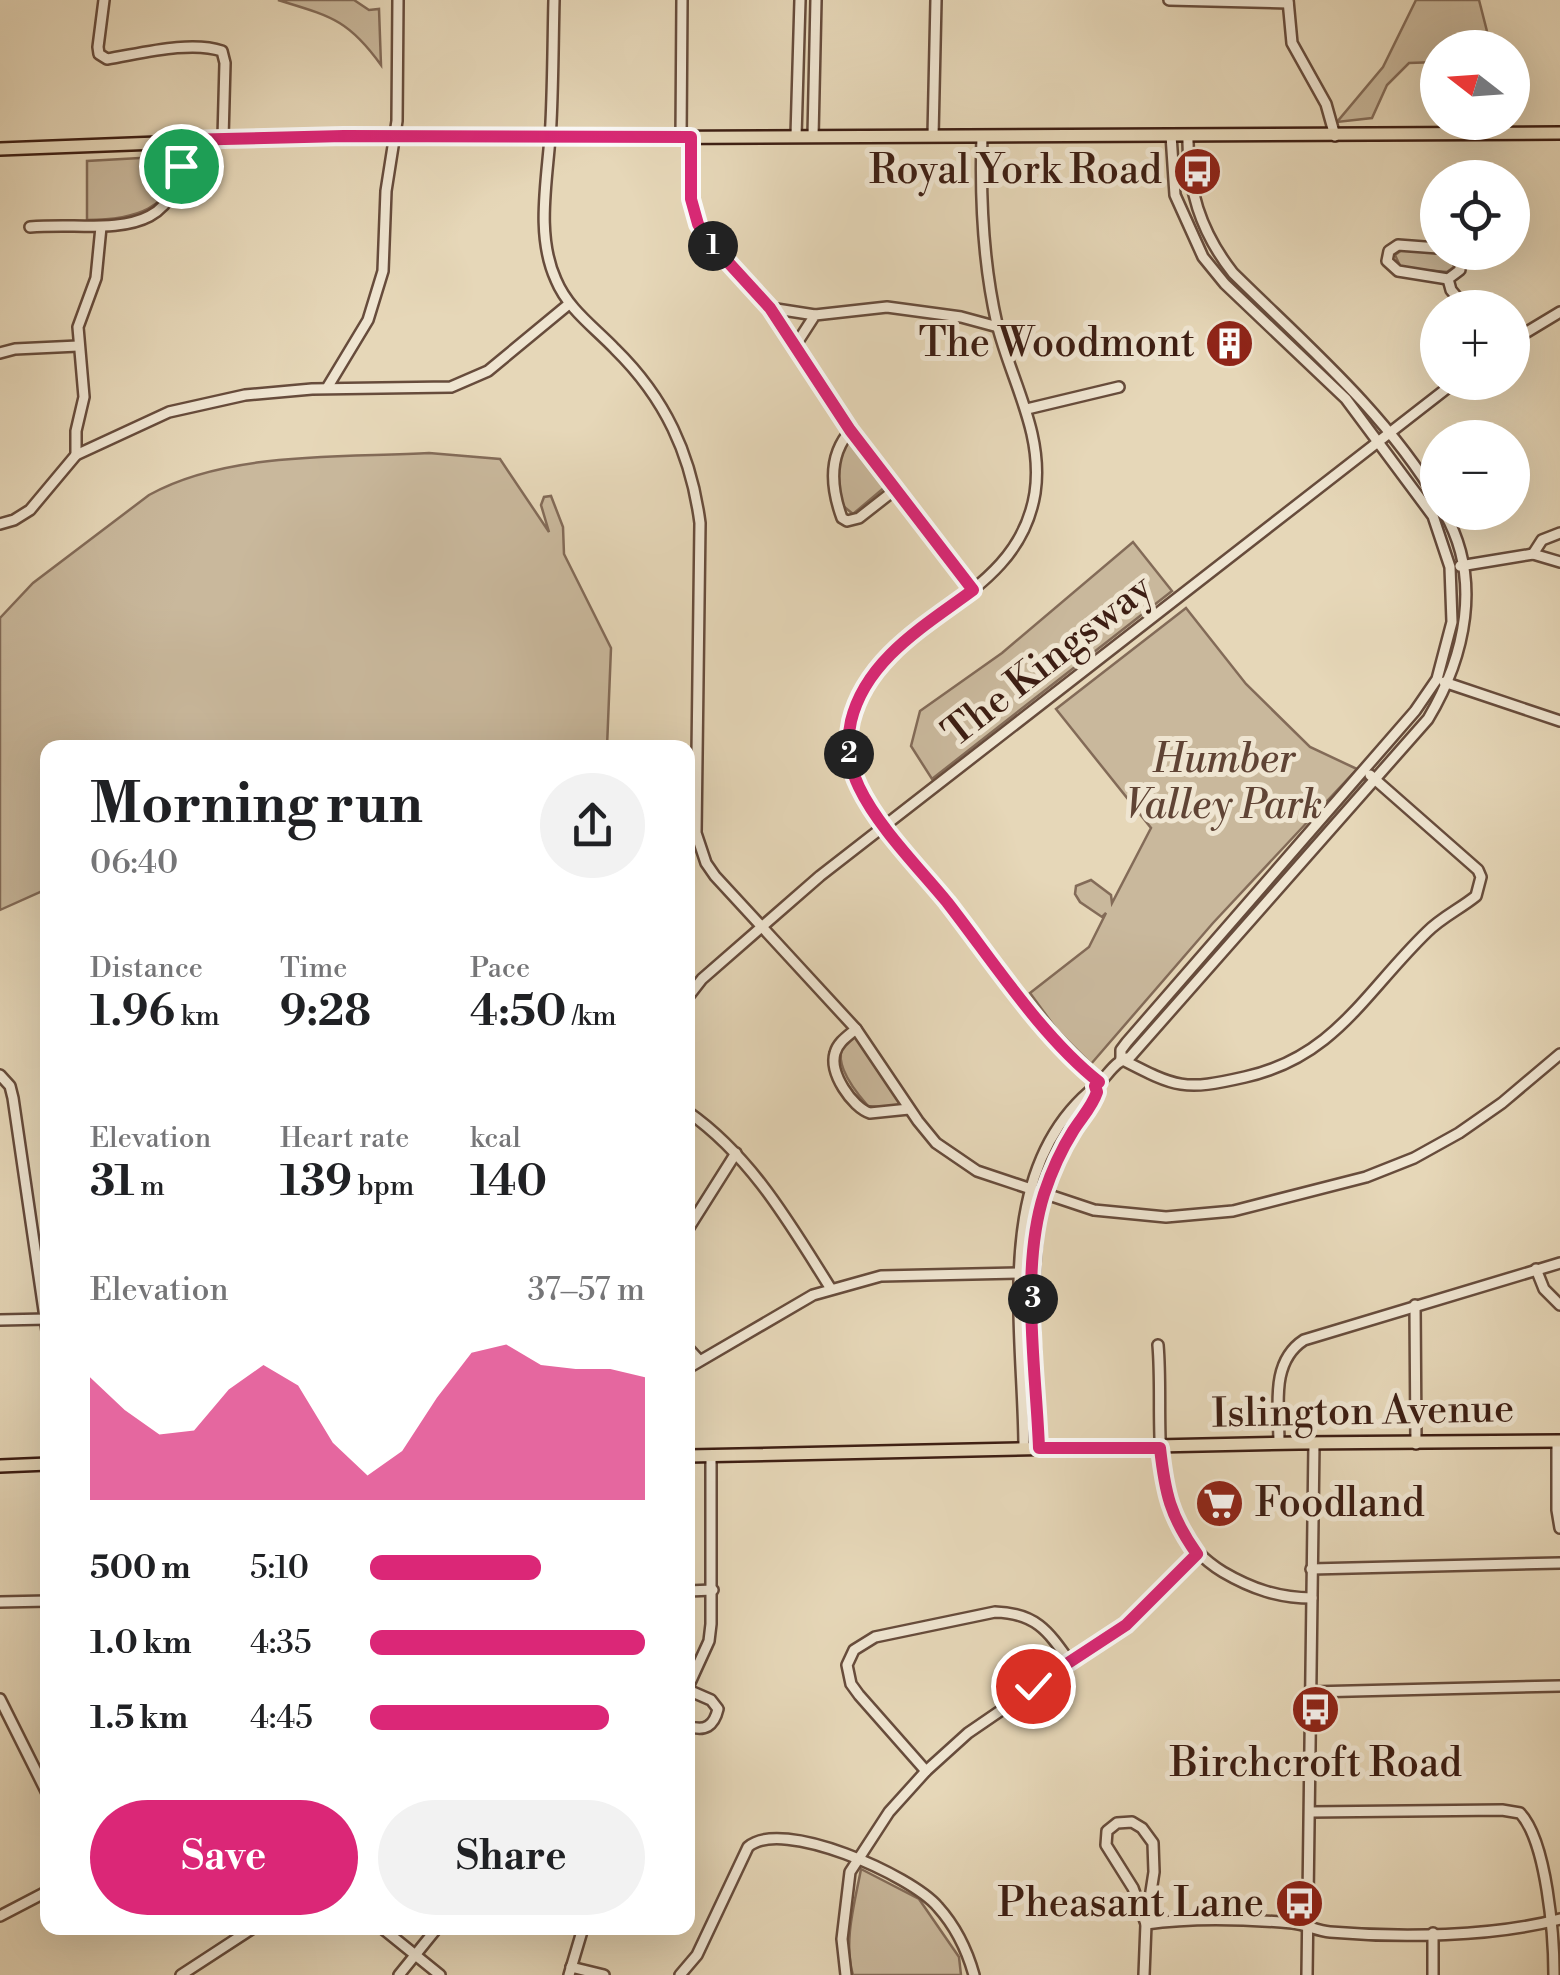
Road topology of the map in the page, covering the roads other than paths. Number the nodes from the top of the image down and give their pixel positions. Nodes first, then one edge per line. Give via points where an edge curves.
1 (104, 0) edge
2 (398, 0) edge
3 (554, 0) edge
4 (682, 0) edge
5 (800, 0) edge
6 (816, 0) edge
7 (936, 0) edge
8 (1169, 0) edge
9 (1288, 1) edge
10 (1560, 133) edge
11 (1171, 135) junction
12 (1188, 135) junction
13 (396, 136) junction
14 (796, 136) junction
15 (813, 136) junction
16 (933, 136) junction
17 (982, 136) junction
18 (1336, 136) junction
19 (686, 137) junction
20 (223, 138) junction
21 (550, 138) junction
22 (182, 140) junction
23 (0, 150) edge
24 (1197, 211) junction
25 (1182, 216) junction
26 (30, 227) dead end
27 (100, 227) junction
28 (1420, 246) edge
29 (1460, 270) edge
30 (1448, 279) junction
31 (1451, 290) edge
32 (569, 304) junction
33 (770, 308) junction
34 (815, 315) junction
35 (1558, 317) edge
36 (998, 326) junction
37 (1530, 331) edge
38 (78, 346) junction
39 (795, 346) junction
40 (0, 353) edge
41 (1119, 386) dead end
42 (327, 388) junction
43 (1432, 400) edge
44 (1027, 410) junction
45 (850, 430) junction
46 (1390, 434) junction
47 (1380, 442) junction
48 (76, 455) junction
49 (1420, 476) edge
50 (896, 488) junction
51 (0, 524) edge
52 (1454, 530) edge
53 (1560, 533) edge
54 (1533, 554) junction
55 (1560, 562) edge
56 (1463, 566) junction
57 (1450, 568) junction
58 (973, 590) junction
59 (1437, 679) junction
60 (1449, 683) junction
61 (1560, 720) edge
62 (1364, 770) junction
63 (1374, 779) junction
64 (886, 826) junction
65 (761, 927) junction
66 (695, 988) edge
67 (856, 1029) junction
68 (1560, 1054) edge
69 (1122, 1060) junction
70 (0, 1076) edge
71 (1097, 1084) junction
72 (909, 1109) junction
73 (695, 1118) edge
74 (736, 1153) junction
75 (1030, 1190) junction
76 (1044, 1195) junction
77 (695, 1219) edge
78 (1560, 1263) edge
79 (1536, 1269) junction
80 (1019, 1273) junction
81 (1034, 1273) junction
82 (40, 1274) edge
83 (831, 1289) junction
84 (1560, 1304) edge
85 (1415, 1305) junction
86 (40, 1319) edge
87 (0, 1320) edge
88 (1158, 1344) dead end
89 (695, 1356) edge
90 (699, 1360) junction
91 (695, 1363) edge
92 (1558, 1441) edge
93 (1314, 1443) junction
94 (1279, 1444) junction
95 (1416, 1444) junction
96 (1024, 1448) junction
97 (1039, 1448) junction
98 (1160, 1448) junction
99 (695, 1456) edge
100 (712, 1456) junction
101 (40, 1464) edge
102 (0, 1466) edge
103 (1560, 1528) edge
104 (1197, 1554) junction
105 (1560, 1562) edge
106 (1312, 1569) junction
107 (713, 1590) junction
108 (695, 1591) edge
109 (1312, 1598) junction
110 (0, 1602) edge
111 (40, 1602) edge
112 (1070, 1662) junction
113 (695, 1673) edge
114 (1560, 1686) edge
115 (695, 1692) edge
116 (1311, 1692) junction
117 (0, 1699) edge
118 (695, 1729) edge
119 (926, 1771) junction
120 (40, 1780) edge
121 (1310, 1812) junction
122 (858, 1857) junction
123 (40, 1894) edge
124 (0, 1916) edge
125 (1557, 1920) edge
126 (1146, 1924) junction
127 (1308, 1926) junction
128 (1433, 1933) junction
129 (242, 1935) edge
130 (391, 1935) edge
131 (432, 1935) edge
132 (581, 1935) edge
133 (417, 1956) junction
134 (570, 1971) edge
135 (181, 1975) edge
136 (399, 1975) edge
137 (440, 1975) edge
138 (604, 1975) edge
139 (680, 1975) edge
140 (846, 1975) edge
141 (974, 1975) edge
142 (1144, 1975) edge
143 (1307, 1975) edge
144 (1433, 1975) edge
145 (1554, 1975) edge

1 - 20 street via 98,47 107,59 135,52 222,51
2 - 13 street
3 - 21 street
4 - 19 street
5 - 14 street
6 - 15 street
7 - 16 street
8 - 9 street
9 - 18 street via 1292,43
10 - 18 main road
11 - 12 main road
11 - 17 main road
11 - 25 street
12 - 18 main road
12 - 24 street
13 - 20 main road
13 - 21 main road
13 - 42 street via 379,292
14 - 15 main road
14 - 19 main road
15 - 16 main road
16 - 17 main road
17 - 36 street via 986,256
19 - 21 main road
19 - 33 street via 698,224
20 - 22 main road
21 - 32 street via 546,239 554,278
22 - 23 main road
22 - 27 street via 176,187 162,207 131,224
24 - 25 street
24 - 46 street via 1233,273 1329,364
25 - 47 street via 1214,271 1324,375
26 - 27 street
27 - 38 street via 100,260
28 - 30 street via 1398,244 1387,261 1398,271
29 - 30 street
30 - 31 street
32 - 42 street via 488,372 464,383
32 - 65 street via 640,376 670,420 690,470 700,523 696,833 706,863
33 - 34 street
33 - 39 street
34 - 36 street via 887,307
34 - 39 street
35 - 37 street
36 - 44 street
38 - 40 street
38 - 48 street via 84,397
39 - 45 street
41 - 44 street
42 - 48 street via 185,408
43 - 46 street, The Kingsway
44 - 58 street via 1037,472 1032,507 1010,556
45 - 50 street
45 - 50 street via 833,466 842,518 859,518
46 - 47 street, The Kingsway
46 - 49 street
47 - 57 street via 1433,516
47 - 64 street, The Kingsway
48 - 51 street via 30,510
50 - 58 street
52 - 56 street
53 - 54 street via 1542,540
54 - 55 street
54 - 56 street
56 - 57 street
56 - 60 street via 1465,630
57 - 59 street via 1452,622
58 - 64 street via 892,654 856,704 850,762
59 - 60 street
59 - 62 street
60 - 61 street
60 - 63 street via 1428,719
62 - 63 street
62 - 69 street via 1120,1050
63 - 69 street
63 - 69 street via 1478,870 1476,896 1422,936 1318,1047 1288,1064 1196,1088
64 - 65 street, The Kingsway
64 - 71 street via 1050,1035
65 - 66 street, The Kingsway
65 - 67 street
67 - 72 street
67 - 72 street via 834,1057 852,1100 878,1114
68 - 76 street via 1459,1133 1414,1158 1335,1186 1233,1211 1166,1218 1094,1210
69 - 71 street
70 - 82 street via 13,1098
71 - 75 street via 1052,1139
71 - 76 street
72 - 75 street via 961,1162
73 - 74 street
74 - 77 street
74 - 83 street
75 - 76 street
75 - 80 street
76 - 81 street
78 - 79 street
79 - 84 street
79 - 85 street
80 - 81 street
80 - 83 street via 880,1276
80 - 96 street
81 - 97 street
83 - 90 street
85 - 94 street via 1291,1348 1280,1372
85 - 95 street
86 - 87 street
88 - 98 street
89 - 90 street
90 - 91 street
92 - 95 main road, Islington Avenue
92 - 103 street
93 - 94 main road, Islington Avenue
93 - 95 main road, Islington Avenue
93 - 106 street
94 - 98 main road, Islington Avenue
96 - 97 main road, Islington Avenue
96 - 100 main road, Islington Avenue
97 - 98 main road, Islington Avenue
98 - 104 street via 1168,1502
99 - 100 main road, Islington Avenue
100 - 107 street
101 - 102 main road
104 - 109 street via 1279,1597
104 - 112 street via 1126,1625
105 - 106 street
106 - 109 street
107 - 108 street
107 - 113 street via 709,1640
109 - 116 street
110 - 111 street
112 - 119 street
112 - 119 street via 1050,1633 1008,1612 860,1645 847,1665 852,1684
114 - 116 street
115 - 118 street via 718,1709 708,1728
116 - 121 street
117 - 120 street
119 - 122 street
121 - 125 street via 1516,1811 1527,1821
121 - 127 street
122 - 139 street via 779,1837 757,1840
122 - 140 street via 842,1939
122 - 141 street via 937,1904 963,1942
123 - 124 street
125 - 128 street
125 - 145 street
126 - 126 street via 1153,1844 1137,1824 1120,1822 1105,1842
126 - 127 street
126 - 142 street
127 - 128 street
127 - 143 street
128 - 144 street
129 - 135 street
130 - 133 street
131 - 133 street
132 - 134 street
133 - 136 street
133 - 137 street
134 - 138 street

